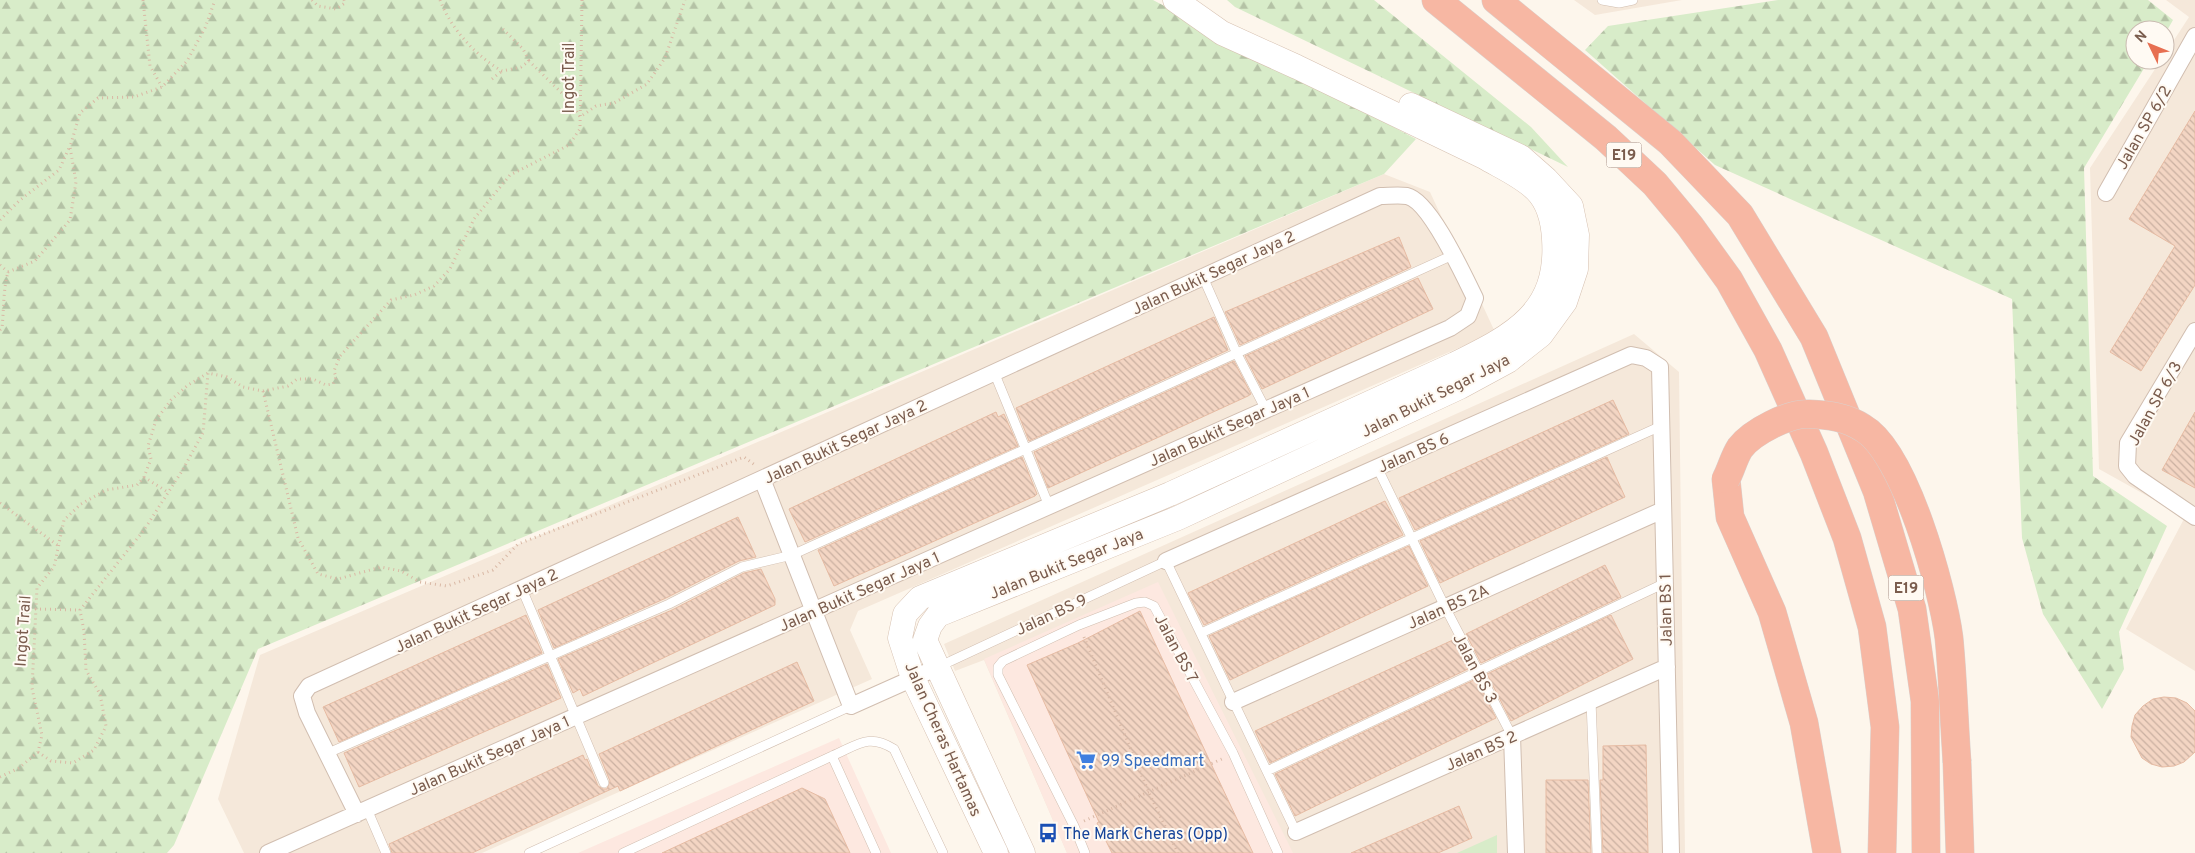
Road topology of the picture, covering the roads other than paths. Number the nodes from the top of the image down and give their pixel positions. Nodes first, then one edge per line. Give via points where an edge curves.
1 (1175, 0) edge
2 (1197, 0) edge
3 (1436, 0) edge
4 (1496, 0) edge
5 (1602, 0) edge
6 (1633, 0) edge
7 (2195, 36) edge
8 (2106, 193) dead end
9 (1380, 196) joint
10 (1453, 255) junction
11 (1203, 277) junction
12 (2195, 331) edge
13 (1237, 354) junction
14 (1660, 367) joint
15 (994, 372) junction
16 (1266, 410) junction
17 (1661, 426) junction
18 (1026, 450) junction
19 (1377, 467) junction
20 (762, 479) junction
21 (1049, 506) junction
22 (1663, 510) junction
23 (2195, 517) edge
24 (1410, 537) junction
25 (792, 555) junction
26 (1166, 561) junction
27 (1665, 583) junction
28 (522, 589) junction
29 (920, 598) joint
30 (1444, 607) junction
31 (814, 611) junction
32 (938, 614) joint
33 (1201, 634) junction
34 (549, 654) junction
35 (1667, 667) junction
36 (936, 668) junction
37 (1478, 671) junction
38 (913, 678) junction
39 (1592, 701) junction
40 (1233, 702) junction
41 (851, 706) junction
42 (575, 716) junction
43 (1512, 736) junction
44 (328, 753) junction
45 (832, 756) junction
46 (1267, 771) junction
47 (604, 783) dead end
48 (362, 811) junction
49 (1296, 832) joint
50 (268, 853) edge
51 (386, 853) edge
52 (529, 853) edge
53 (623, 853) edge
54 (876, 853) edge
55 (943, 853) edge
56 (996, 853) edge
57 (1023, 853) edge
58 (1085, 853) edge
59 (1278, 853) edge
60 (1516, 853) edge
61 (1597, 853) edge
62 (1671, 853) edge
63 (1827, 853) edge
64 (1882, 853) edge
65 (1926, 853) edge
66 (1960, 853) edge

1 - 29 street, Jalan Bukit Segar Jaya via 1222,33 1484,157 1537,190 1552,217 1555,257 1548,292 1524,323 1495,344 1455,364 1170,494
2 - 32 street, Jalan Bukit Segar Jaya via 1268,40 1521,157 1571,206 1577,235 1576,269 1565,302 1541,335 1508,361 1460,387 1178,518
3 - 64 highway, E19 via 1606,138 1655,184 1729,280 1768,350 1814,453 1847,538 1872,627 1885,727
4 - 65 highway, E19 via 1670,142 1740,215 1814,337 1877,491 1912,609 1925,701
5 - 6 lane via 1619,3
7 - 8 street, Jalan SP 6/2
9 - 10 street, Jalan Bukit Segar Jaya 1 via 1408,196 1423,205
9 - 11 street, Jalan Bukit Segar Jaya 2
10 - 13 lane
10 - 16 street, Jalan Bukit Segar Jaya 1 via 1475,298 1468,316 1450,328
11 - 13 lane
11 - 15 street, Jalan Bukit Segar Jaya 2
12 - 23 street, Jalan SP 6/3 via 2128,443 2126,466 2135,476
13 - 16 lane
13 - 18 lane
14 - 17 street, Jalan BS 1
14 - 19 street, Jalan BS 6 via 1646,358 1631,355
15 - 18 lane
15 - 20 street, Jalan Bukit Segar Jaya 2
16 - 21 street, Jalan Bukit Segar Jaya 1
17 - 22 street, Jalan BS 1
17 - 24 lane
18 - 21 lane
18 - 25 lane
19 - 24 lane, Jalan BS 3
19 - 26 street, Jalan BS 6
20 - 25 street
20 - 28 street, Jalan Bukit Segar Jaya 2
21 - 31 street, Jalan Bukit Segar Jaya 1
22 - 27 street, Jalan BS 1
22 - 30 street, Jalan BS 2A
24 - 30 lane, Jalan BS 3
24 - 33 lane
25 - 31 street
25 - 34 lane via 742,567 669,604
26 - 33 lane
26 - 36 lane, Jalan BS 9
27 - 35 street, Jalan BS 1
27 - 37 lane
28 - 34 lane
28 - 44 street, Jalan Bukit Segar Jaya 2 via 309,686 302,696 307,713
29 - 38 street, Jalan Cheras Hartamas via 906,614 900,638
30 - 37 lane, Jalan BS 3
30 - 40 street, Jalan BS 2A
31 - 41 street
31 - 42 street, Jalan Bukit Segar Jaya 1
32 - 36 street, Jalan Cheras Hartamas via 925,640
33 - 40 lane
34 - 42 lane
34 - 44 lane
35 - 39 street, Jalan BS 2
35 - 62 street, Jalan BS 1
36 - 38 street
36 - 57 street, Jalan Cheras Hartamas
37 - 43 lane, Jalan BS 3
37 - 46 lane
38 - 41 street
38 - 56 street, Jalan Cheras Hartamas
39 - 43 street, Jalan BS 2
39 - 61 lane
40 - 46 lane
41 - 52 lane
42 - 47 lane
42 - 48 street, Jalan Bukit Segar Jaya 1
43 - 49 street, Jalan BS 2
43 - 60 street, Jalan BS 3
44 - 48 street
45 - 53 lane
45 - 54 lane
45 - 55 lane via 871,739 894,749
46 - 49 lane
48 - 50 street, Jalan Bukit Segar Jaya 1
48 - 51 lane
58 - 59 lane, Jalan BS 7 via 998,675 998,667 1003,661 1079,625 1145,602 1154,606 1233,753
63 - 66 highway, bridge via 1804,723 1772,612 1730,517 1726,479 1741,448 1765,427 1801,413 1836,415 1865,428 1889,455 1910,498 1936,576 1948,637

